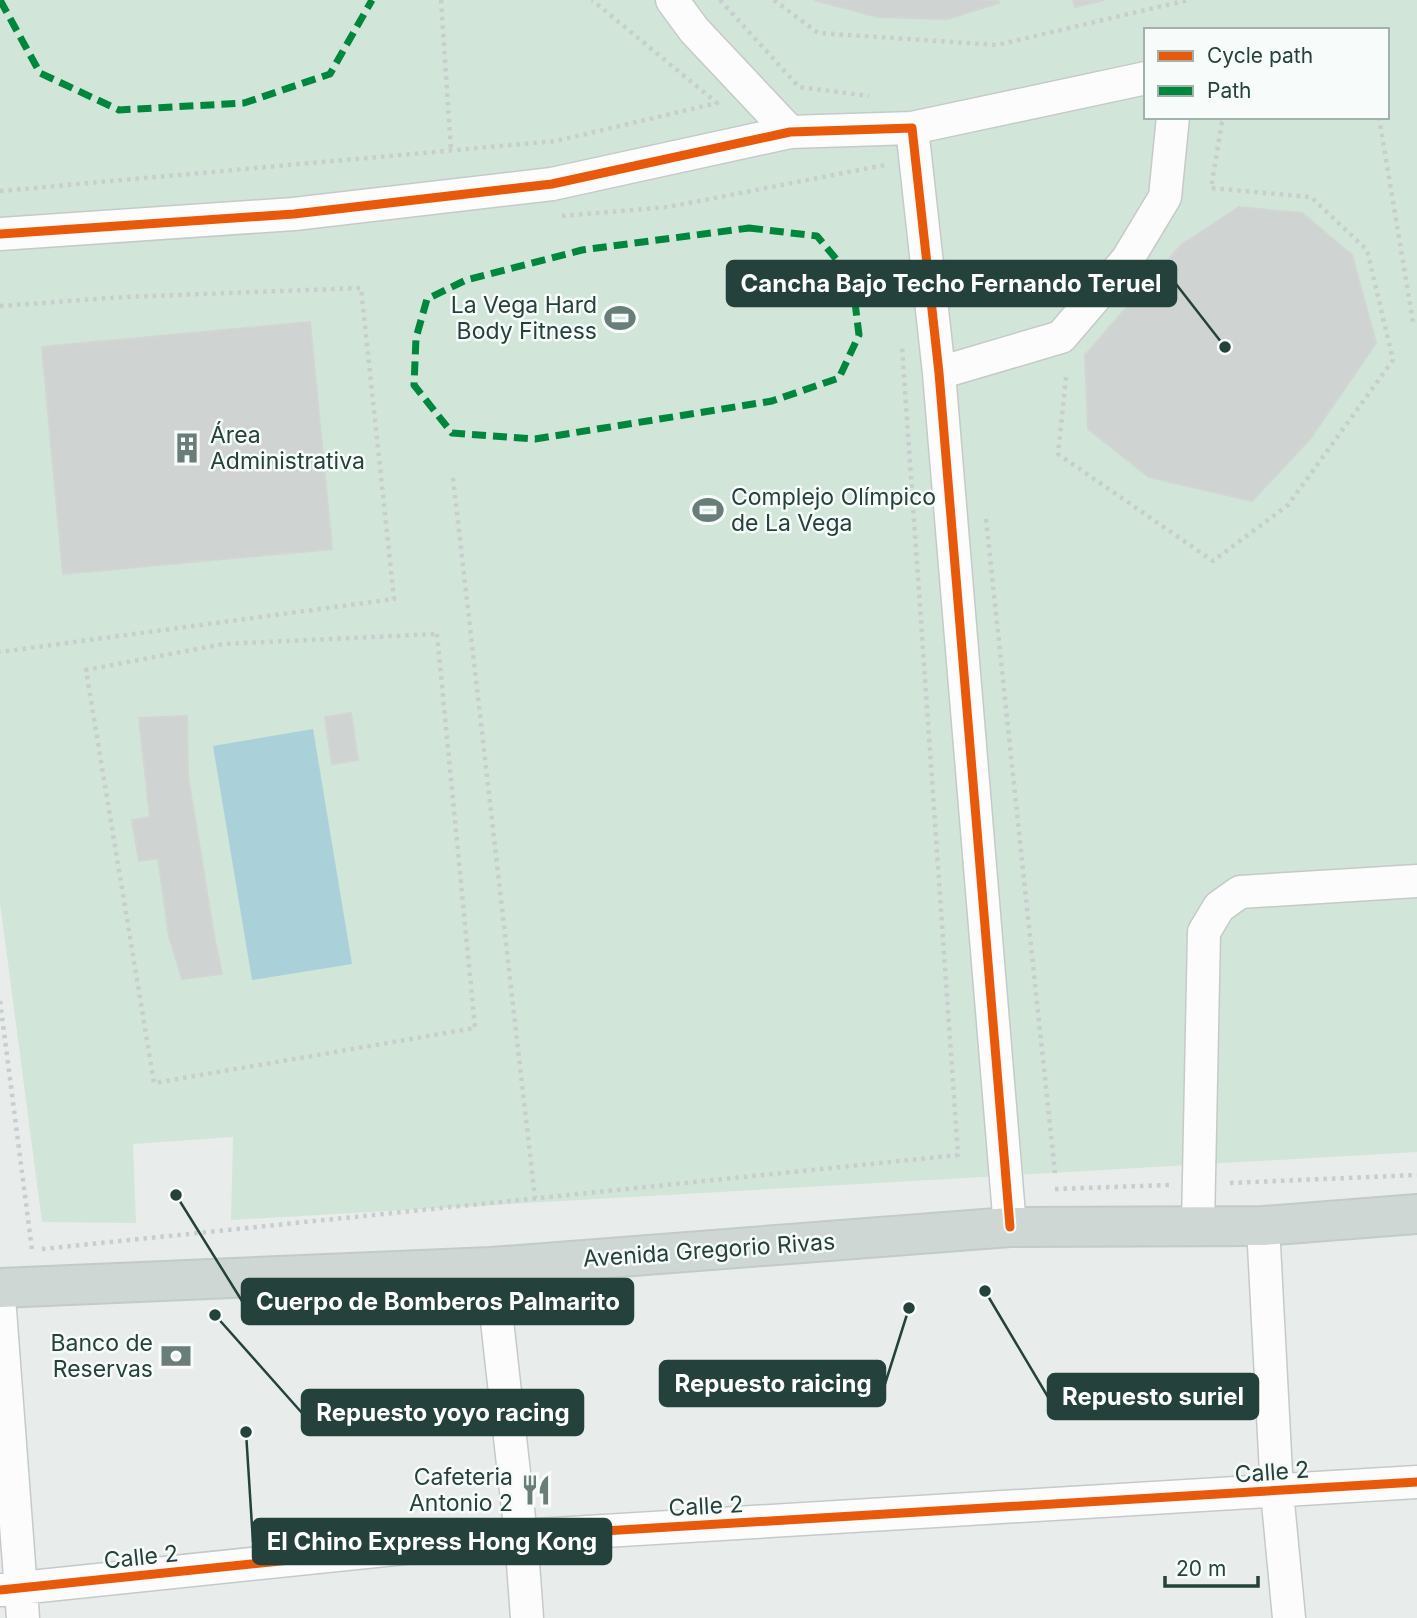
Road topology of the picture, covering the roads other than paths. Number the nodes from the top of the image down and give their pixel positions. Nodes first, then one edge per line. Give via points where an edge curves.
1 (672, 0) edge
2 (1144, 78) edge
3 (1173, 119) edge
4 (912, 128) junction
5 (790, 132) junction
6 (0, 234) edge
7 (939, 373) junction
8 (1417, 881) edge
9 (1417, 1214) edge
10 (1198, 1226) junction
11 (1263, 1226) junction
12 (1010, 1227) junction
13 (491, 1267) junction
14 (0, 1288) edge
15 (0, 1310) edge
16 (1417, 1482) edge
17 (1277, 1492) junction
18 (521, 1536) junction
19 (15, 1599) edge
20 (527, 1618) edge
21 (1289, 1618) edge

1 - 5 street via 694,30
2 - 4 street
3 - 7 street via 1165,198 1127,260 1061,337
4 - 5 street
4 - 7 street
5 - 6 street via 552,184 293,214
7 - 12 street
8 - 10 street via 1240,892 1219,907 1204,932
9 - 11 main road, Avenida Gregorio Rivas
10 - 11 main road, Avenida Gregorio Rivas
10 - 12 main road, Avenida Gregorio Rivas
11 - 17 street
12 - 13 main road, Avenida Gregorio Rivas
13 - 14 main road, Avenida Gregorio Rivas
13 - 18 street
15 - 19 street
16 - 17 street, Calle 2
17 - 18 street, Calle 2
17 - 21 street
18 - 19 street, Calle 2
18 - 20 street

